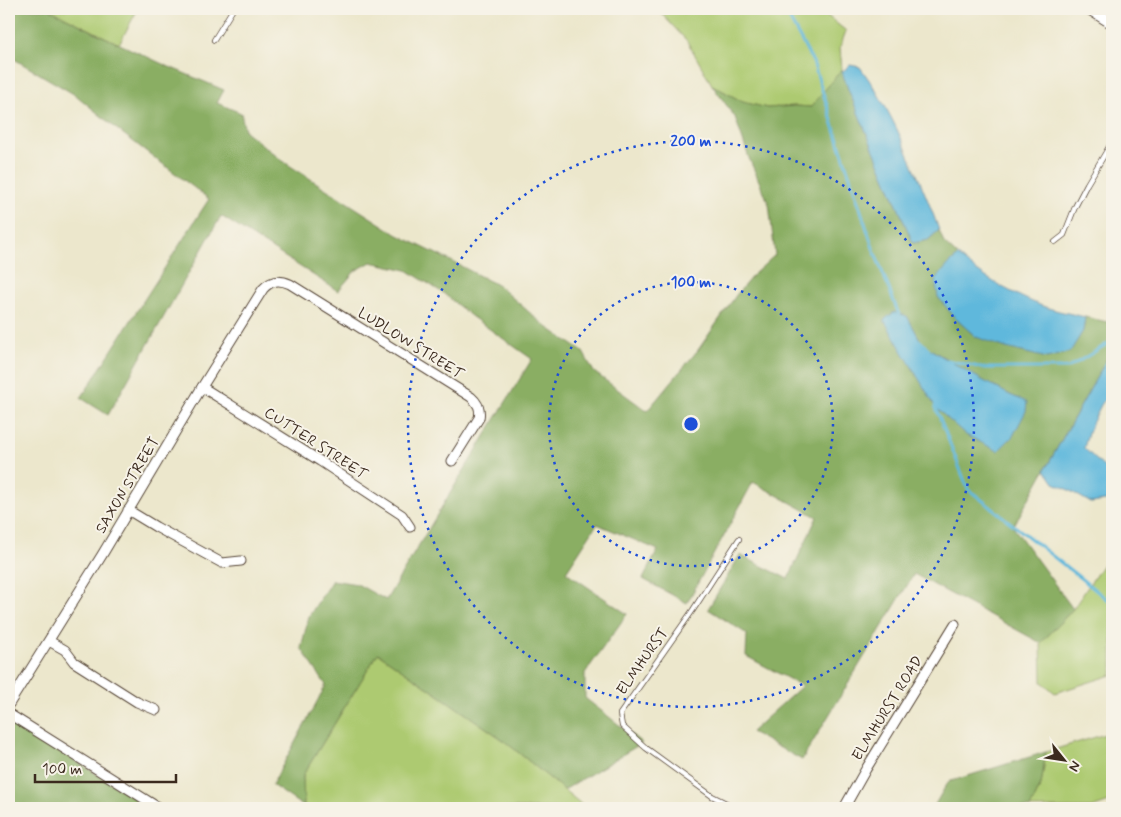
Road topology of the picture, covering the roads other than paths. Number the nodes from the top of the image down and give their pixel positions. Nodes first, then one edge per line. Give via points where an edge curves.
1 (233, 9) edge
2 (1090, 9) edge
3 (1112, 23) edge
4 (214, 40) dead end
5 (1112, 142) edge
6 (1055, 242) dead end
7 (270, 282) joint
8 (202, 387) junction
9 (452, 461) dead end
10 (128, 510) junction
11 (410, 527) dead end
12 (739, 539) dead end
13 (242, 561) dead end
14 (955, 624) dead end
15 (49, 641) junction
16 (9, 704) edge
17 (156, 710) dead end
18 (9, 714) edge
19 (159, 808) edge
20 (743, 808) edge
21 (844, 808) edge

1 - 4 lane
2 - 3 street
5 - 6 lane via 1075,207 1064,235
7 - 8 street, SAXON STREET
7 - 9 street, LUDLOW STREET via 276,280 290,284 472,397 479,405 479,418
8 - 10 street, SAXON STREET
8 - 11 street, CUTTER STREET via 402,515
10 - 13 street via 222,563
10 - 15 street, SAXON STREET
12 - 20 lane, ELMHURST via 620,714 622,726 646,748 712,796
14 - 21 street, ELMHURST ROAD
15 - 16 street, SAXON STREET
15 - 17 street via 65,650 74,662 137,702
18 - 19 street

